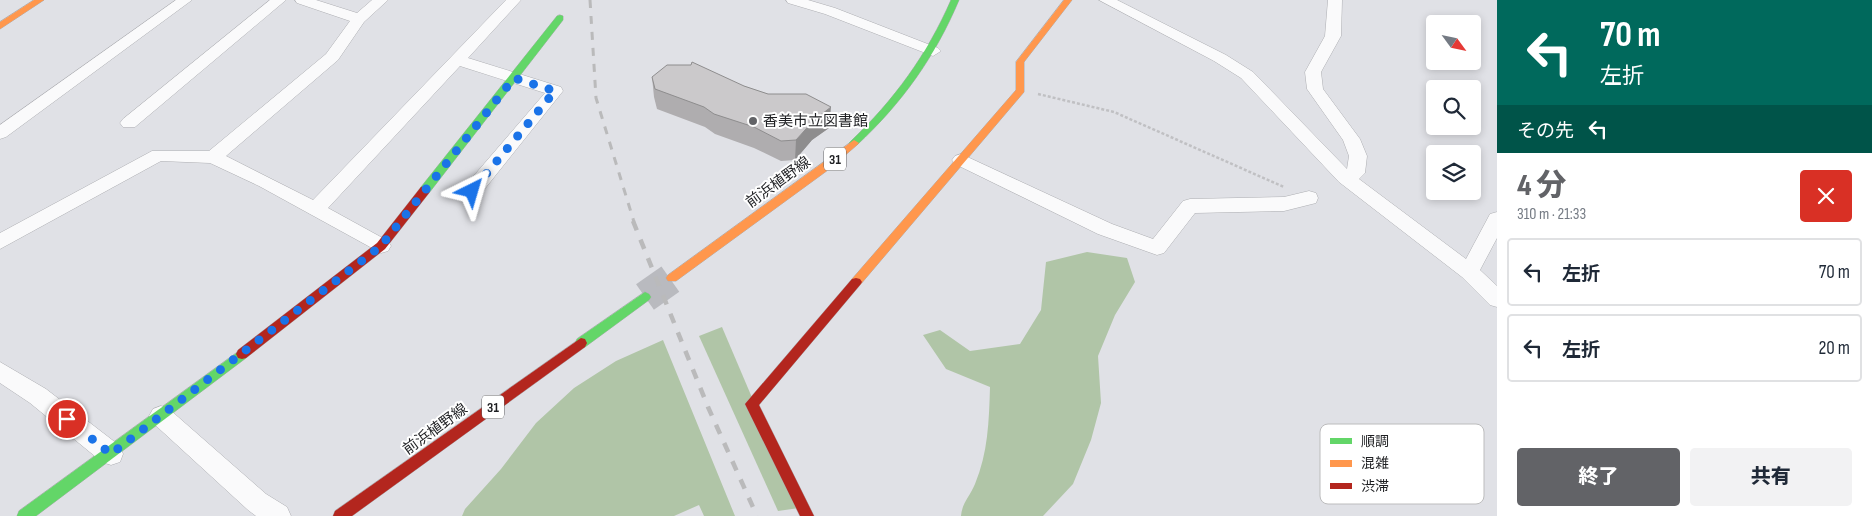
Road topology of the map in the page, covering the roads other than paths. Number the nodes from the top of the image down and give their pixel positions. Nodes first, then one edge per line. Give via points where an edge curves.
1 (40, 0) edge
2 (186, 0) edge
3 (279, 0) edge
4 (302, 0) edge
5 (380, 0) edge
6 (514, 0) edge
7 (793, 0) edge
8 (956, 0) edge
9 (1068, 0) edge
10 (1106, 0) edge
11 (1335, 0) edge
12 (832, 6) edge
13 (20, 14) joint
14 (560, 18) dead end
15 (359, 20) junction
16 (0, 27) edge
17 (934, 51) junction
18 (458, 60) junction
19 (514, 78) junction
20 (129, 123) dead end
21 (0, 133) edge
22 (213, 157) junction
23 (961, 160) junction
24 (1345, 178) junction
25 (472, 191) dead end
26 (1308, 198) road end
27 (315, 210) junction
28 (1497, 220) edge
29 (0, 242) edge
30 (381, 246) junction
31 (1469, 272) junction
32 (672, 278) tunnel mouth
33 (645, 297) tunnel mouth
34 (1497, 299) edge
35 (0, 371) edge
36 (162, 416) junction
37 (111, 454) junction
38 (24, 516) edge
39 (278, 516) edge
40 (340, 516) edge
41 (807, 516) edge

1 - 13 main road
2 - 21 street
3 - 20 street
4 - 15 street
5 - 15 street
6 - 18 street
7 - 12 street
8 - 17 main road, 前浜植野線 / 31
9 - 23 main road via 1020,62 1021,90
10 - 24 street via 1220,58 1246,76
11 - 24 street via 1333,36 1313,72 1315,89 1351,139 1358,156 1356,173
12 - 17 street
13 - 16 street
14 - 19 main road
15 - 22 street via 332,57
17 - 32 main road, 前浜植野線 / 31 via 892,106 866,133 829,164
18 - 19 street
18 - 27 street
19 - 25 street via 555,91
19 - 30 main road
22 - 27 street
22 - 29 street via 158,155
23 - 26 street via 1105,229 1157,248 1190,206 1284,204
23 - 41 main road via 752,404
24 - 31 street
27 - 30 street
28 - 31 street
30 - 36 main road
31 - 34 street
33 - 40 main road, 前浜植野線 / 31
35 - 37 street via 38,396
36 - 37 main road
36 - 39 street via 256,502
37 - 38 main road

